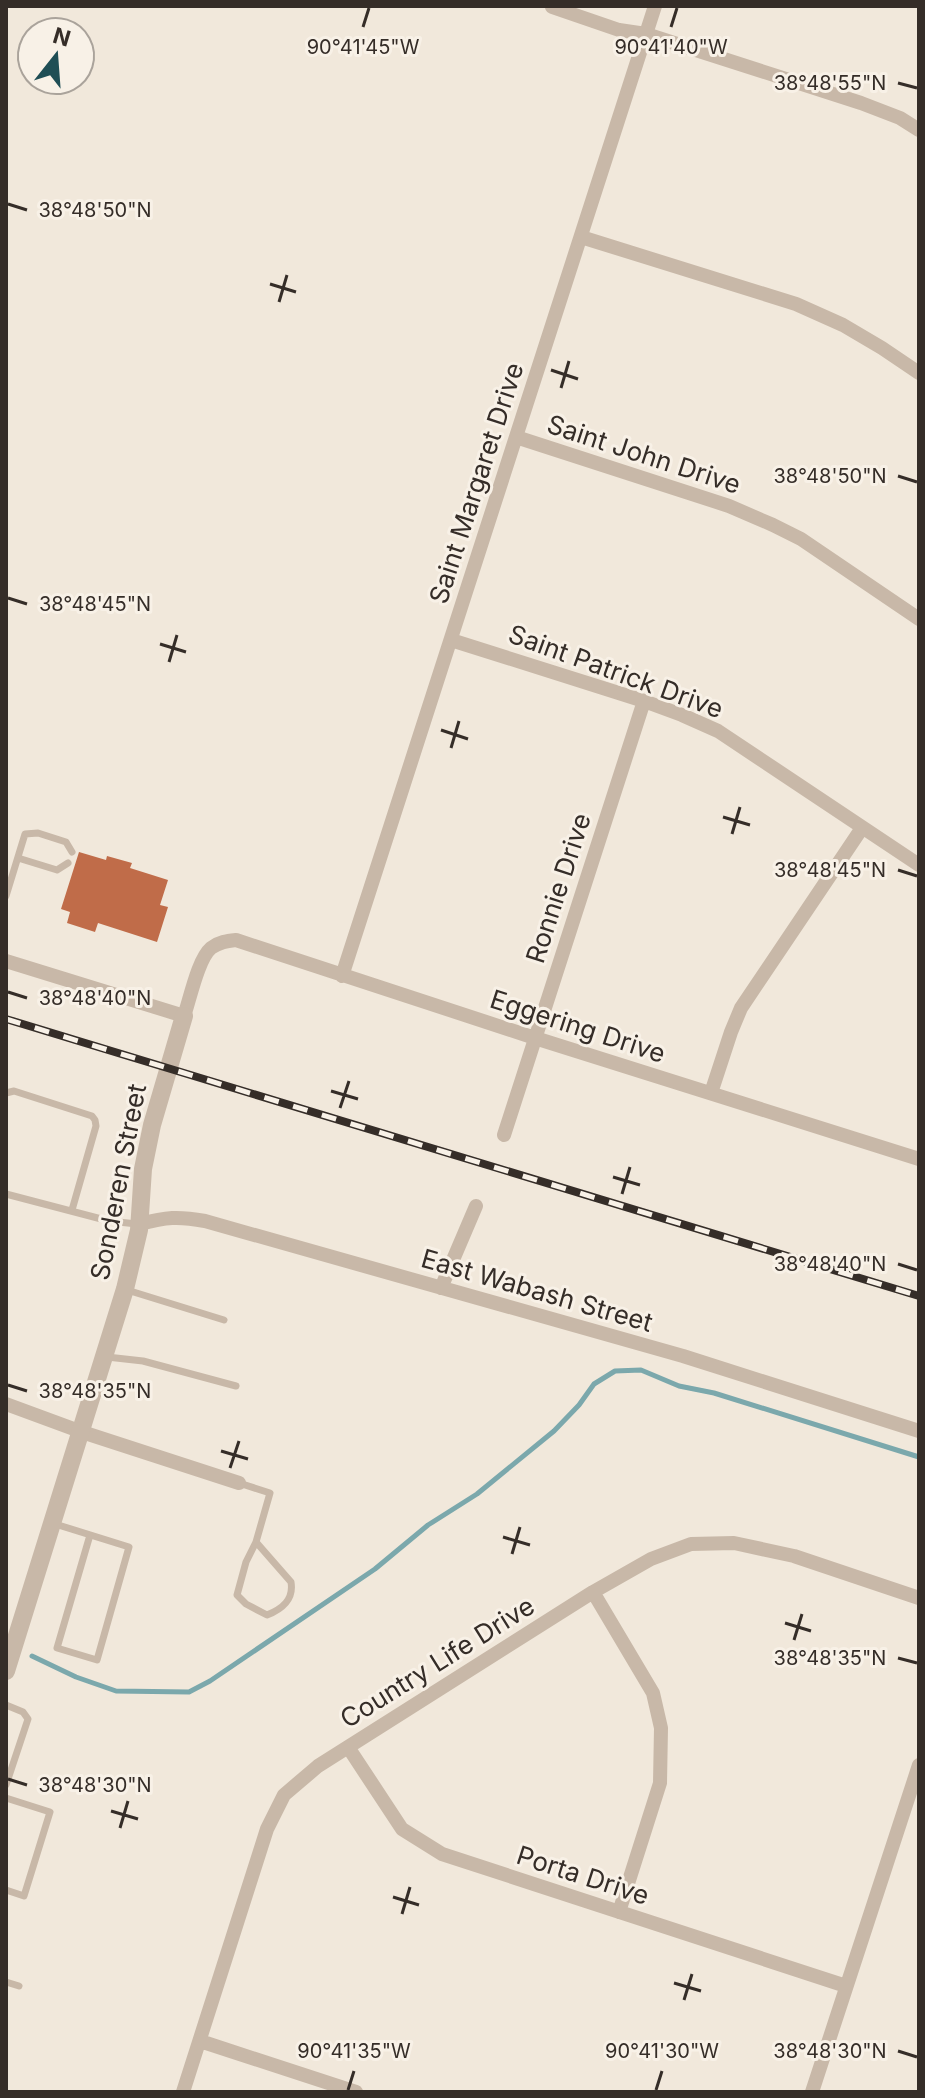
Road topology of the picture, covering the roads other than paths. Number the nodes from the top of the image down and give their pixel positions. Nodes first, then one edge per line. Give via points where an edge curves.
1 (655, 6) edge
2 (552, 7) edge
3 (646, 34) junction
4 (919, 130) edge
5 (581, 237) junction
6 (919, 373) edge
7 (516, 437) junction
8 (919, 619) edge
9 (451, 640) junction
10 (644, 701) junction
11 (862, 828) junction
12 (72, 852) dead end
13 (18, 858) junction
14 (68, 863) dead end
15 (919, 865) edge
16 (6, 896) edge
17 (223, 942) joint
18 (6, 961) edge
19 (342, 976) junction
20 (184, 1016) junction
21 (535, 1038) junction
22 (6, 1093) edge
23 (711, 1093) junction
24 (504, 1135) dead end
25 (919, 1159) edge
26 (6, 1194) edge
27 (476, 1206) dead end
28 (72, 1210) junction
29 (140, 1224) junction
30 (441, 1288) junction
31 (125, 1289) junction
32 (224, 1320) dead end
33 (104, 1356) junction
34 (236, 1386) dead end
35 (6, 1404) edge
36 (919, 1431) edge
37 (82, 1432) junction
38 (239, 1483) joint
39 (53, 1523) junction
40 (90, 1535) junction
41 (256, 1542) junction
42 (593, 1592) junction
43 (919, 1598) edge
44 (6, 1671) edge
45 (6, 1705) edge
46 (348, 1747) junction
47 (919, 1765) edge
48 (6, 1785) edge
49 (6, 1798) edge
50 (6, 1890) edge
51 (619, 1912) junction
52 (6, 1982) edge
53 (19, 1986) dead end
54 (846, 1986) junction
55 (200, 2041) junction
56 (183, 2092) edge
57 (356, 2092) edge
58 (812, 2092) edge

1 - 3 street, Saint Margaret Drive
2 - 3 street
3 - 4 street via 861,103
3 - 5 street, Saint Margaret Drive
5 - 6 street via 796,304 843,325
5 - 7 street, Saint Margaret Drive
7 - 8 street, Saint John Drive via 773,525
7 - 9 street, Saint Margaret Drive
9 - 10 street, Saint Patrick Drive
9 - 19 street, Saint Margaret Drive
10 - 11 street, Saint Patrick Drive via 718,731
10 - 21 street, Ronnie Drive
11 - 15 street, Saint Patrick Drive
11 - 23 street via 741,1008
12 - 13 lane via 66,842 25,834
13 - 14 lane via 57,870
13 - 16 lane
17 - 19 street, Eggering Drive via 236,940
17 - 20 street, Sonderen Street via 202,960
18 - 20 street
19 - 21 street, Eggering Drive
20 - 29 street, Sonderen Street via 152,1125
21 - 23 street, Eggering Drive
21 - 24 street, Ronnie Drive
22 - 28 lane via 14,1091 95,1120
23 - 25 street, Eggering Drive
26 - 28 lane
27 - 30 street
28 - 29 lane
29 - 30 street, East Wabash Street via 180,1217 205,1221
29 - 31 street, Sonderen Street
30 - 36 street, East Wabash Street via 683,1356
31 - 32 lane
31 - 33 street, Sonderen Street
33 - 34 lane
33 - 37 street, Sonderen Street
35 - 37 street
37 - 38 street
37 - 39 street, Sonderen Street
38 - 41 lane via 270,1493
39 - 40 lane
39 - 44 street, Sonderen Street
40 - 40 lane via 129,1547 97,1660 57,1648
41 - 41 lane via 291,1582 285,1606 267,1615 237,1595
42 - 43 street, Country Life Drive via 651,1559 691,1544 734,1543 794,1556
42 - 46 street, Country Life Drive
42 - 51 street via 653,1693 661,1728 660,1783
45 - 48 lane via 28,1719
46 - 51 street, Porta Drive via 402,1829 442,1854
46 - 55 street, Country Life Drive via 284,1795 267,1829
47 - 54 street
49 - 50 lane via 50,1812 24,1896
51 - 54 street, Porta Drive
52 - 53 lane
54 - 58 street
55 - 56 street, Country Life Drive
55 - 57 street

